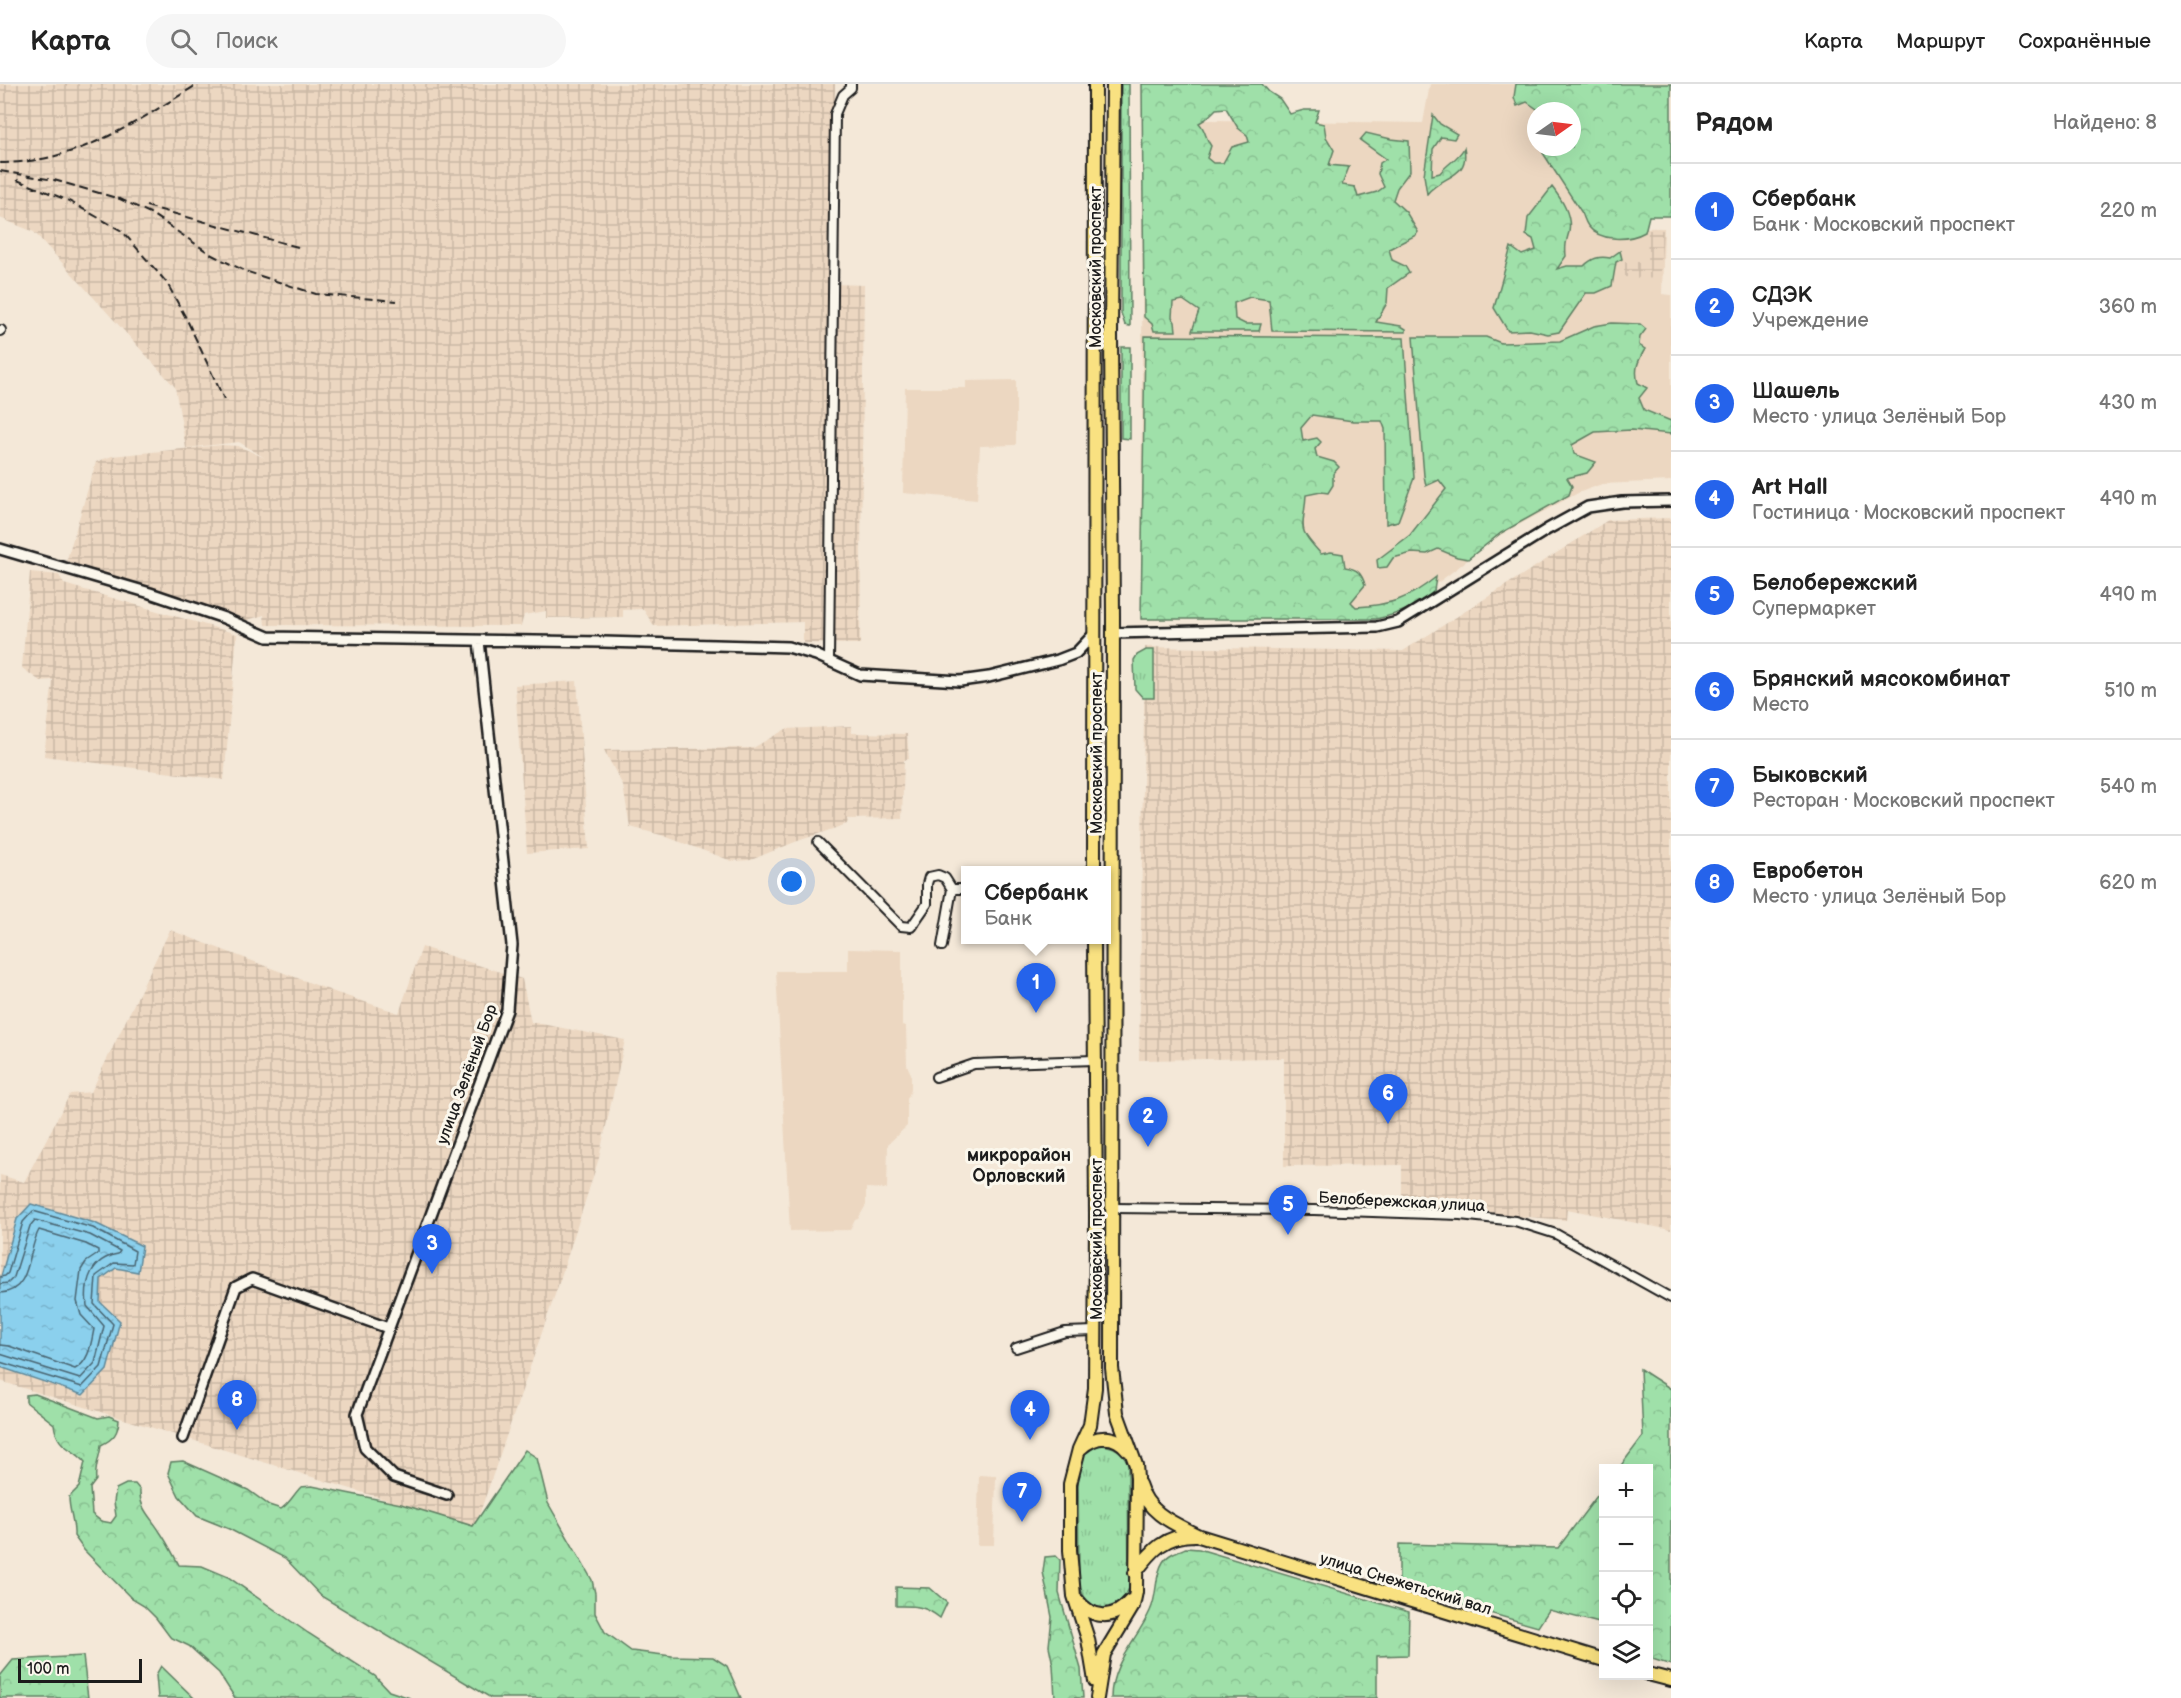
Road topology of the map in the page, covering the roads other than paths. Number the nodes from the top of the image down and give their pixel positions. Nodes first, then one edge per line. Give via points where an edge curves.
1 (851, 84) edge
2 (1095, 84) edge
3 (1113, 84) edge
4 (1671, 501) edge
5 (0, 549) edge
6 (1113, 633) junction
7 (1094, 634) junction
8 (479, 641) junction
9 (829, 661) junction
10 (818, 842) dead end
11 (1094, 866) edge
12 (952, 889) junction
13 (961, 889) edge
14 (1094, 944) edge
15 (942, 946) dead end
16 (1095, 1060) junction
17 (936, 1077) dead end
18 (1113, 1208) junction
19 (1671, 1298) edge
20 (388, 1328) junction
21 (1095, 1332) junction
22 (1016, 1348) dead end
23 (183, 1438) dead end
24 (1079, 1449) junction
25 (1132, 1456) junction
26 (1137, 1478) junction
27 (447, 1495) dead end
28 (1199, 1536) junction
29 (1135, 1573) junction
30 (1136, 1592) junction
31 (1074, 1596) junction
32 (1599, 1658) edge
33 (1653, 1675) edge
34 (1671, 1680) edge
35 (1097, 1698) edge

1 - 9 street via 835,114
2 - 7 main road, Московский проспект
3 - 6 main road, Московский проспект
4 - 6 street via 1588,507 1398,622 1377,627
5 - 8 street via 150,593 224,618 268,638
6 - 7 main road
6 - 18 main road, Московский проспект
7 - 9 street via 1076,653 1058,660 960,681 860,675
7 - 11 main road, Московский проспект
8 - 9 street via 788,647
8 - 20 street, улица Зелёный Бор via 512,945 507,1010
10 - 12 street via 901,926 911,927 927,904 929,877 945,878
12 - 13 street
12 - 15 street
14 - 16 main road, Московский проспект
16 - 17 street via 974,1064
16 - 21 main road, Московский проспект
18 - 19 street, Белобережская улица via 1326,1210 1515,1221 1556,1234
18 - 25 main road, Московский проспект via 1113,1392
20 - 23 street via 252,1279 236,1287
20 - 27 street, улица Зелёный Бор via 357,1414 365,1448 394,1477
21 - 22 street via 1065,1332
21 - 24 main road, Московский проспект via 1092,1412
24 - 25 main road via 1095,1439 1110,1438 1125,1446
24 - 31 main road, Московский проспект via 1070,1484
25 - 26 main road, Московский проспект
26 - 28 main road, улица Снежетьский вал via 1143,1496 1155,1512
26 - 29 main road, Московский проспект
28 - 29 main road, улица Снежетьский вал via 1183,1535 1163,1543
28 - 32 main road, улица Снежетьский вал
29 - 30 main road, Московский проспект
30 - 31 main road via 1122,1610 1100,1616 1087,1611
30 - 35 main road via 1133,1606 1104,1654
31 - 35 main road, Московский проспект via 1088,1639
33 - 34 main road

